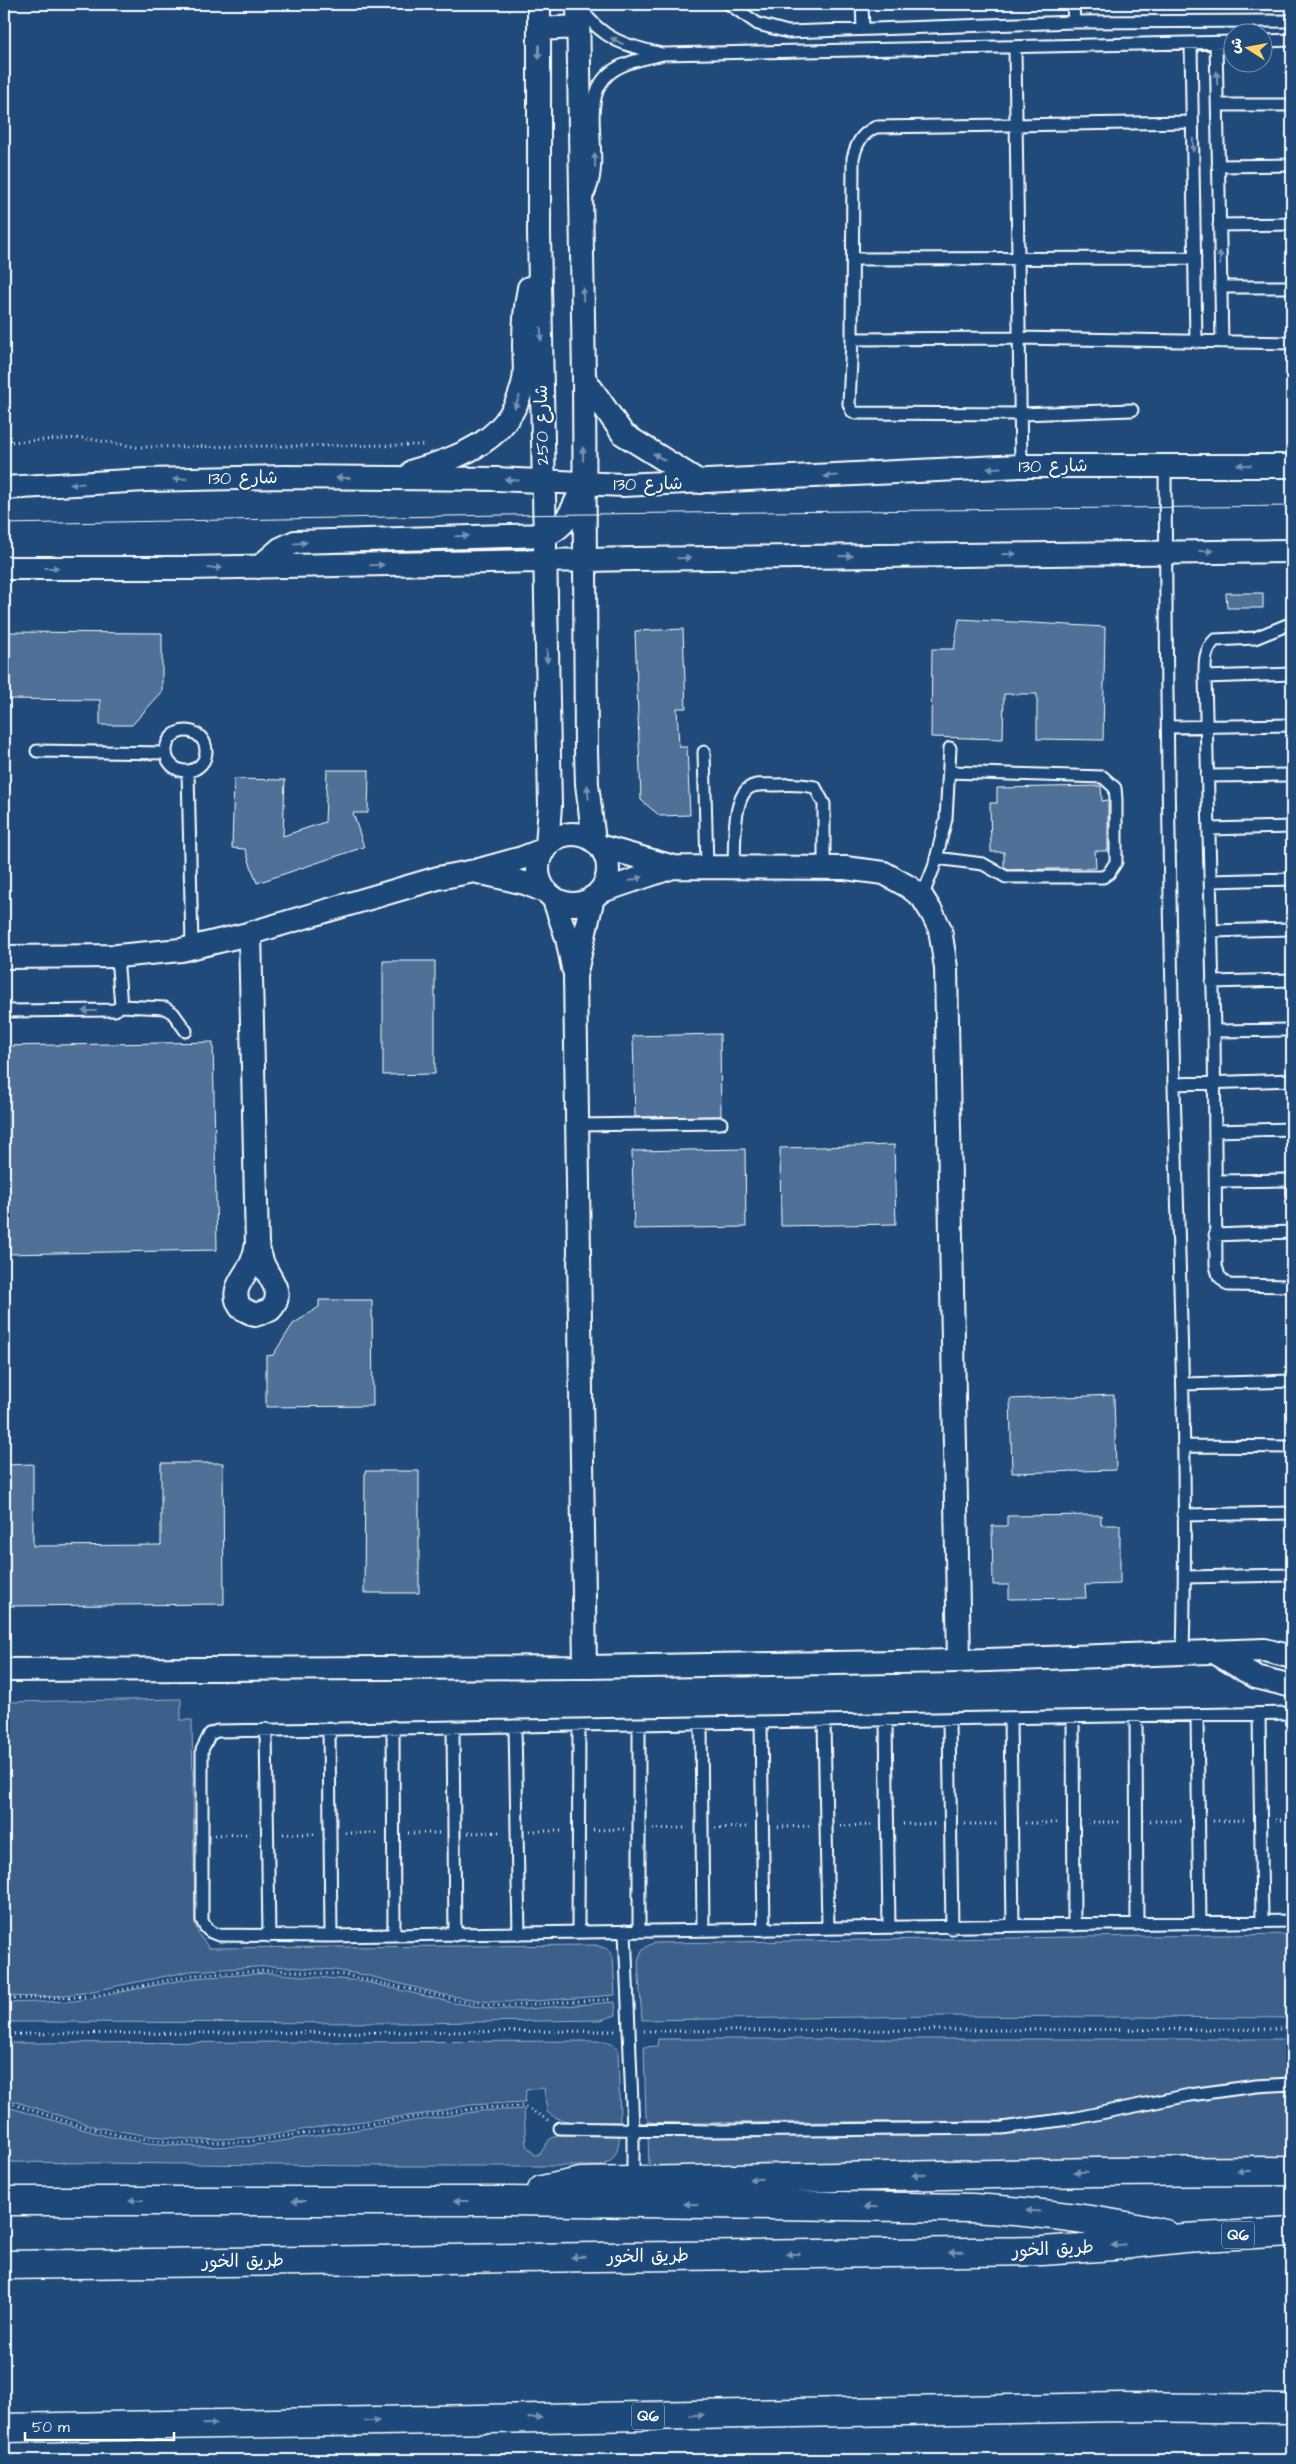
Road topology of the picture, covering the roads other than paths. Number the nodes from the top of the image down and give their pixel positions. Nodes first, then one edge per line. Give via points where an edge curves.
1 (539, 4) edge
2 (578, 4) edge
3 (729, 4) edge
4 (862, 4) edge
5 (1073, 4) edge
6 (1292, 21) edge
7 (1074, 22) junction
8 (578, 27) junction
9 (539, 29) junction
10 (863, 29) junction
11 (1292, 40) edge
12 (1274, 41) edge
13 (1216, 43) junction
14 (1224, 43) edge
15 (1191, 44) junction
16 (1015, 49) junction
17 (664, 54) junction
18 (1218, 105) junction
19 (1292, 105) edge
20 (1192, 122) junction
21 (1016, 124) junction
22 (1292, 165) edge
23 (1218, 166) junction
24 (581, 206) junction
25 (1292, 224) edge
26 (1220, 225) junction
27 (539, 233) junction
28 (1018, 258) junction
29 (1195, 258) junction
30 (854, 259) junction
31 (1220, 287) junction
32 (1292, 287) edge
33 (1019, 338) junction
34 (852, 339) junction
35 (1196, 342) junction
36 (1222, 342) junction
37 (1292, 344) edge
38 (584, 378) junction
39 (1132, 410) dead end
40 (1021, 414) junction
41 (1165, 465) junction
42 (1021, 466) junction
43 (1292, 466) edge
44 (391, 478) junction
45 (543, 482) junction
46 (700, 482) junction
47 (584, 484) junction
48 (4, 488) edge
49 (544, 535) junction
50 (1292, 551) edge
51 (1166, 552) junction
52 (585, 561) junction
53 (545, 562) junction
54 (259, 567) junction
55 (4, 568) edge
56 (1292, 623) edge
57 (1292, 674) edge
58 (1205, 678) junction
59 (1292, 725) edge
60 (1206, 726) junction
61 (1169, 727) junction
62 (950, 748) dead end
63 (37, 751) dead end
64 (704, 752) dead end
65 (166, 753) junction
66 (188, 771) junction
67 (948, 772) junction
68 (1292, 775) edge
69 (1207, 776) junction
70 (1292, 827) edge
71 (1208, 829) junction
72 (596, 843) junction
73 (546, 847) junction
74 (936, 858) junction
75 (674, 867) junction
76 (707, 867) junction
77 (734, 867) junction
78 (824, 867) junction
79 (475, 871) junction
80 (1292, 878) edge
81 (1210, 881) junction
82 (550, 895) junction
83 (596, 895) junction
84 (922, 897) junction
85 (1292, 928) edge
86 (1211, 931) junction
87 (250, 933) junction
88 (192, 947) junction
89 (117, 956) junction
90 (4, 957) edge
91 (575, 976) junction
92 (1292, 980) edge
93 (1212, 982) junction
94 (121, 1006) junction
95 (4, 1011) edge
96 (186, 1030) dead end
97 (1292, 1030) edge
98 (1214, 1031) junction
99 (1292, 1080) edge
100 (1214, 1082) junction
101 (1174, 1084) junction
102 (721, 1123) dead end
103 (577, 1125) junction
104 (1292, 1129) edge
105 (1215, 1131) junction
106 (1292, 1180) edge
107 (1216, 1181) junction
108 (1292, 1232) edge
109 (1216, 1235) junction
110 (258, 1245) dead end
111 (1292, 1286) edge
112 (1292, 1381) edge
113 (1183, 1384) junction
114 (1183, 1446) junction
115 (1292, 1447) edge
116 (1292, 1513) edge
117 (1182, 1515) junction
118 (1292, 1575) edge
119 (1185, 1577) junction
120 (1183, 1653) junction
121 (1216, 1653) junction
122 (1292, 1657) edge
123 (959, 1661) junction
124 (585, 1667) junction
125 (4, 1670) edge
126 (1292, 1686) edge
127 (1292, 1713) edge
128 (1259, 1714) junction
129 (1197, 1716) junction
130 (1136, 1717) junction
131 (1073, 1718) junction
132 (1010, 1719) junction
133 (949, 1720) junction
134 (886, 1721) junction
135 (824, 1722) junction
136 (701, 1723) junction
137 (761, 1723) junction
138 (579, 1725) junction
139 (640, 1725) junction
140 (515, 1726) junction
141 (393, 1727) junction
142 (453, 1727) junction
143 (329, 1728) junction
144 (266, 1729) junction
145 (1262, 1921) junction
146 (1292, 1921) edge
147 (1200, 1923) junction
148 (1137, 1924) junction
149 (1013, 1925) junction
150 (1074, 1925) junction
151 (828, 1928) junction
152 (889, 1928) junction
153 (952, 1928) junction
154 (703, 1930) junction
155 (764, 1930) junction
156 (625, 1931) junction
157 (639, 1931) junction
158 (578, 1932) junction
159 (519, 1934) junction
160 (394, 1935) junction
161 (455, 1935) junction
162 (269, 1936) junction
163 (331, 1936) junction
164 (1292, 2084) edge
165 (560, 2128) road end
166 (633, 2128) junction
167 (1292, 2171) edge
168 (632, 2181) junction
169 (4, 2192) edge
170 (38, 2200) junction
171 (4, 2201) edge
172 (510, 2201) junction
173 (1292, 2232) edge
174 (1184, 2238) junction
175 (4, 2265) edge
176 (1292, 2409) edge
177 (4, 2428) edge

1 - 9 street, شارع 250
2 - 8 street
17 -> 2 lane via 626,46 602,32
3 - 10 lane via 758,24 775,30
4 - 10 lane
5 - 7 lane
6 - 7 lane
7 - 10 lane
8 - 9 street
8 - 24 street
9 -> 27 street, شارع 250
11 - 12 lane
13 - 14 lane
13 - 15 lane
18 -> 13 lane
15 - 16 lane
15 - 20 lane
16 - 17 lane
16 - 21 lane
24 -> 17 lane via 594,179 592,110 599,86 625,64
18 - 19 lane
18 - 23 lane
20 - 21 lane
20 -> 29 lane
21 - 28 lane
21 - 30 lane via 876,127 867,131 857,143 853,158
22 - 23 lane
23 - 26 lane
38 -> 24 street
25 - 26 lane
31 -> 26 lane
27 -> 44 street via 526,306 524,378 513,411 498,431 469,452
27 -> 45 street, شارع 250
28 - 29 lane
28 - 30 lane
28 - 33 lane
29 - 35 lane
30 - 34 lane
31 - 32 lane
31 - 36 lane
33 - 34 lane
33 - 35 lane
33 - 40 lane
34 - 40 lane via 849,404 856,413
35 - 36 lane
36 - 37 lane
46 -> 38 street via 624,434
47 -> 38 street
39 - 40 lane
40 - 42 lane
41 - 42 street, شارع 130
43 -> 41 street, شارع 130
41 - 51 lane
42 -> 46 street, شارع 130
45 -> 44 street, شارع 130
44 -> 48 street, شارع 130 via 156,480
45 - 47 street, شارع 130
45 - 49 street, شارع 250
46 - 47 street, شارع 130
47 - 49 street via 561,528
47 - 52 street
49 - 53 street, شارع 250
54 -> 49 street via 280,549 295,542
51 -> 50 street
52 -> 51 street
51 - 61 lane
52 - 53 street
72 -> 52 street via 586,750
54 -> 53 street
53 -> 73 street, شارع 250 via 550,806
55 -> 54 street
56 - 58 lane via 1255,638 1215,640 1206,654
57 - 58 lane
58 - 60 lane
59 - 60 lane
60 - 61 lane
60 - 69 lane
61 - 101 lane
62 - 67 lane
63 - 65 lane
64 - 76 lane
65 - 66 lane via 174,767
65 - 66 lane via 170,739 176,734 191,732 198,735 203,741 205,756 202,763
66 - 88 lane
67 - 74 lane via 946,819
67 - 74 lane via 1103,776 1114,788 1116,799 1116,862 1103,877 1006,877 983,864
68 - 69 lane
69 - 71 lane
70 - 71 lane
71 - 81 lane
72 - 73 street via 580,835 566,835
72 - 75 street
72 - 83 street via 606,858 608,872
73 - 79 street via 522,858
73 - 82 street via 538,872
74 - 84 lane
75 - 76 street
83 -> 75 street
76 - 77 street
77 - 78 street
77 - 78 lane via 736,816 741,797 748,788 756,785 798,784 815,787 824,804
78 - 84 street via 884,873
79 - 82 street via 525,883
79 - 87 street via 438,878
80 - 81 lane
81 - 86 lane
82 - 83 street via 573,904
82 - 91 street via 566,938
83 - 91 street
84 - 123 street via 940,929 946,968
85 - 86 lane
86 - 93 lane
87 - 88 street
87 - 110 street
88 - 89 street via 163,953
89 - 90 street
89 - 94 lane
91 - 103 street
92 - 93 lane
93 - 98 lane
94 -> 95 lane via 115,1010
94 - 96 lane via 165,1008
97 - 98 lane
98 - 100 lane
99 - 100 lane
100 - 101 lane
100 - 105 lane
101 - 113 lane
102 - 103 lane
103 - 124 street
104 - 105 lane
105 - 107 lane
106 - 107 lane
107 - 109 lane
108 - 109 lane
109 - 111 lane via 1216,1266 1223,1282 1238,1287
112 - 113 lane
113 - 114 lane
114 - 115 lane
114 - 117 lane
116 - 117 lane
117 - 119 lane
118 - 119 lane
119 - 120 lane
120 - 121 street
120 - 123 street
121 - 122 street via 1265,1650
121 - 126 street via 1256,1677
123 - 124 street
124 - 125 street
127 - 128 lane
128 - 129 lane
128 - 145 lane
129 - 130 lane
129 - 147 lane
130 - 131 lane
130 - 148 lane
131 - 132 lane
131 - 150 lane
132 - 133 lane
132 - 149 lane
133 - 134 lane
133 - 153 lane
134 - 135 lane
134 - 152 lane
135 - 137 lane
135 - 151 lane
136 - 137 lane
136 - 139 lane
136 - 154 lane
137 - 155 lane
138 - 139 lane
138 - 140 lane
138 - 158 lane
139 - 157 lane
140 - 142 lane
140 - 159 lane
141 - 142 lane
141 - 143 lane
141 - 160 lane
142 - 161 lane
143 - 144 lane
143 - 163 lane
144 - 162 lane
144 - 162 lane via 217,1731 204,1742 202,1920 212,1933
145 - 146 lane
145 - 147 lane
147 - 148 lane
148 - 150 lane
149 - 150 lane
149 - 153 lane
151 - 152 lane
151 - 155 lane
152 - 153 lane
154 - 155 lane
154 - 157 lane
156 - 157 lane
156 - 158 lane
156 - 166 lane
158 - 159 lane
159 - 161 lane
160 - 161 lane
160 - 163 lane
162 - 163 lane
164 - 166 lane via 1190,2095 1076,2118 1002,2128
165 - 166 lane
166 - 168 lane
167 -> 168 highway
168 - 172 highway via 581,2182
169 - 170 highway
170 - 171 highway
172 -> 170 highway
174 -> 172 highway via 1114,2222 1043,2212 972,2208
173 - 174 highway, طريق الخور / Q6
174 -> 175 highway, طريق الخور / Q6 via 1042,2250
177 -> 176 highway, Q6 via 1110,2407

